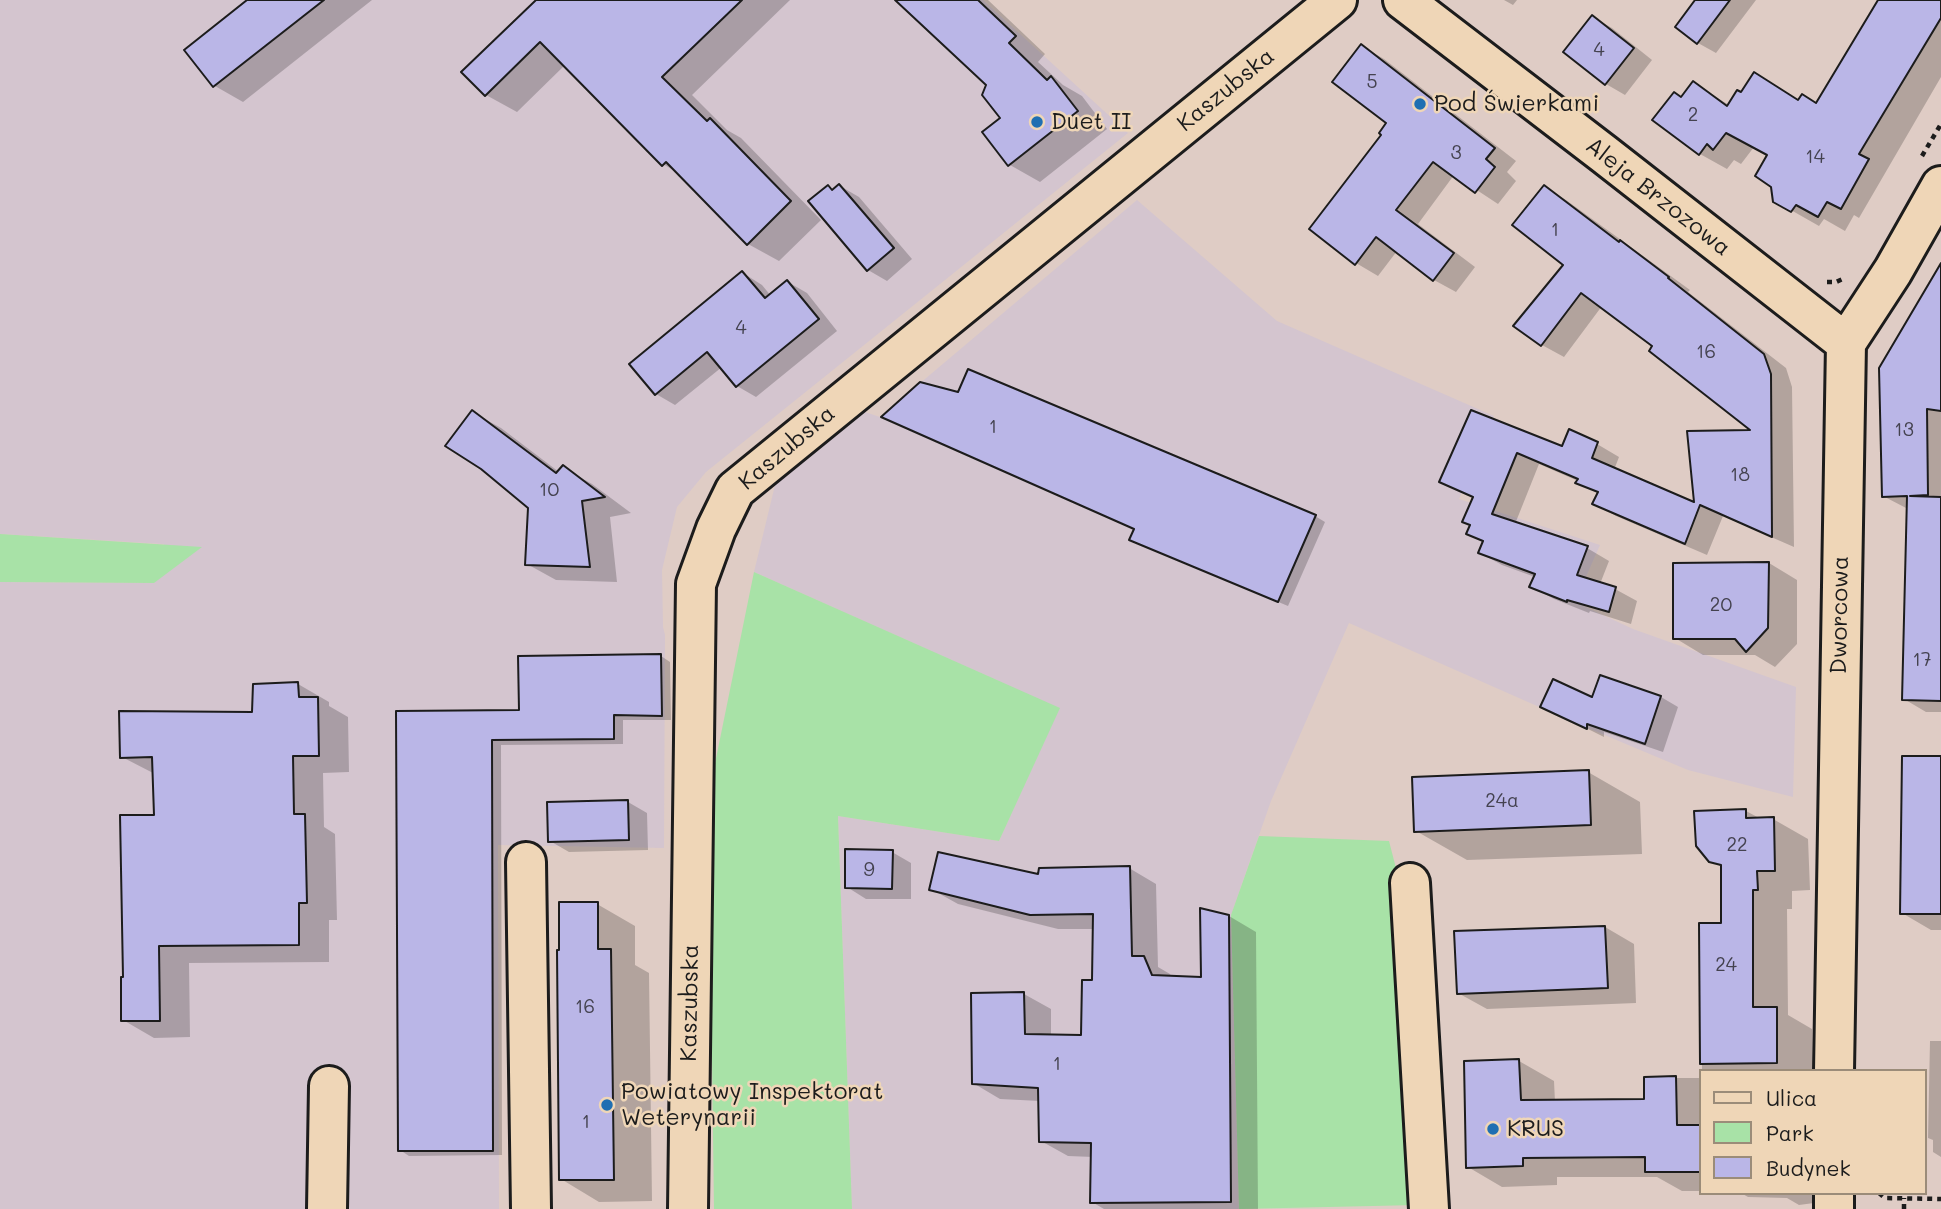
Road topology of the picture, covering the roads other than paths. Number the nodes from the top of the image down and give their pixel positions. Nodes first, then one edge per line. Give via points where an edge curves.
1 (1337, 0) edge
2 (1403, 0) edge
3 (1931, 173) edge
4 (1846, 343) junction
5 (526, 862) dead end
6 (1410, 883) dead end
7 (1834, 1069) edge
8 (329, 1086) dead end
9 (327, 1209) edge
10 (531, 1209) edge
11 (688, 1209) edge
12 (1429, 1209) edge

1 - 11 street, Kaszubska via 735,490 696,584
2 - 4 street, Aleja Brzozowa
3 - 4 street via 1894,271
4 - 7 street, Dworcowa
5 - 10 street
6 - 12 street
8 - 9 street

